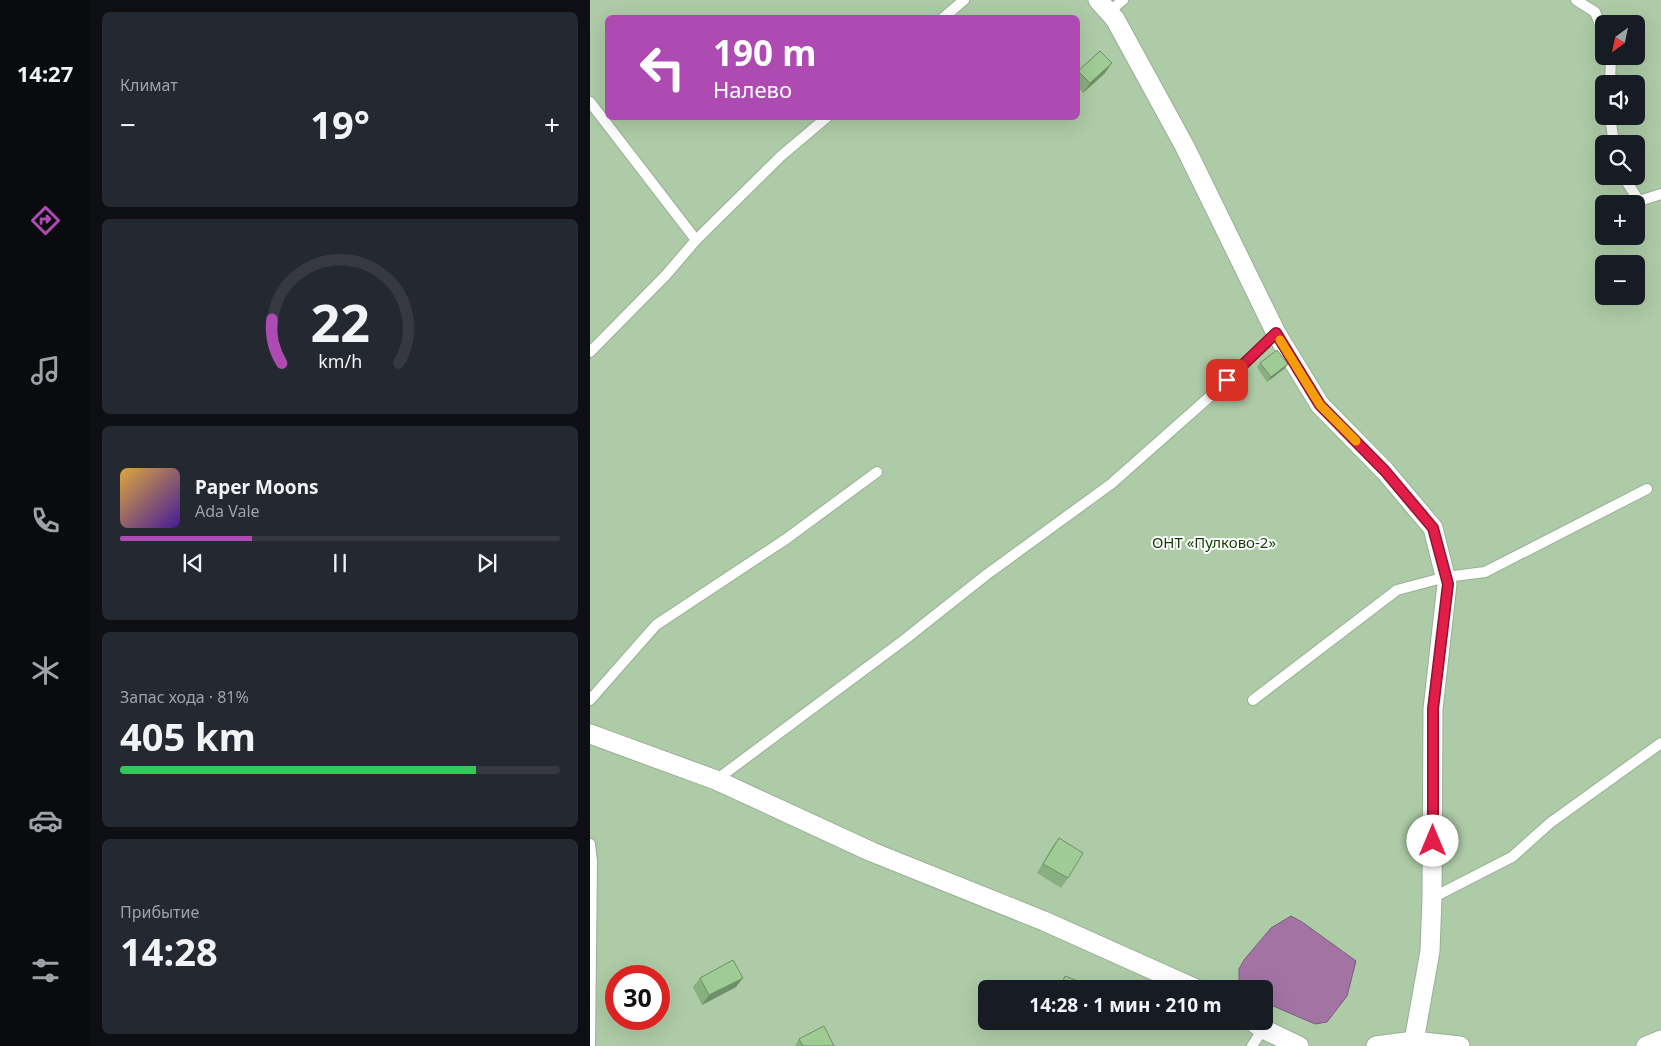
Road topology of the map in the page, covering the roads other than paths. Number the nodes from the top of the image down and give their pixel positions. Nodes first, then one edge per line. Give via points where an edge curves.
1 (964, 0) edge
2 (1124, 0) edge
3 (1576, 0) edge
4 (1103, 6) edge
5 (946, 15) edge
6 (1596, 15) edge
7 (590, 102) edge
8 (824, 120) edge
9 (1629, 185) edge
10 (1661, 194) edge
11 (696, 240) junction
12 (1276, 333) junction
13 (590, 352) edge
14 (877, 472) dead end
15 (1647, 490) dead end
16 (1446, 577) junction
17 (590, 700) edge
18 (1253, 700) dead end
19 (590, 734) edge
20 (1661, 743) edge
21 (716, 780) junction
22 (590, 844) edge
23 (1432, 898) junction
24 (1176, 980) edge
25 (1257, 1030) edge
26 (1268, 1030) edge
27 (1661, 1040) edge
28 (1414, 1041) junction
29 (590, 1046) edge
30 (1252, 1046) edge
31 (1299, 1046) edge
32 (1376, 1046) edge
33 (1460, 1046) edge
34 (1646, 1046) edge

1 - 5 lane
2 - 4 lane
3 - 6 lane
4 - 12 street via 1115,19 1184,147
7 - 11 lane
8 - 11 lane via 781,156
9 - 10 lane via 1639,201
11 - 13 lane
12 - 16 street via 1320,405 1385,471 1433,528
12 - 21 lane via 1112,484 986,575
14 - 17 lane via 786,539 656,625
15 - 16 lane via 1485,572
16 - 18 lane via 1397,590
16 - 23 street via 1448,584 1433,709
19 - 21 street
20 - 23 lane via 1550,823 1512,857
21 - 24 street via 872,852 1044,921
22 - 29 lane
23 - 28 street via 1430,951
25 - 30 lane
26 - 31 street
27 - 34 street
28 - 32 street
28 - 33 street

